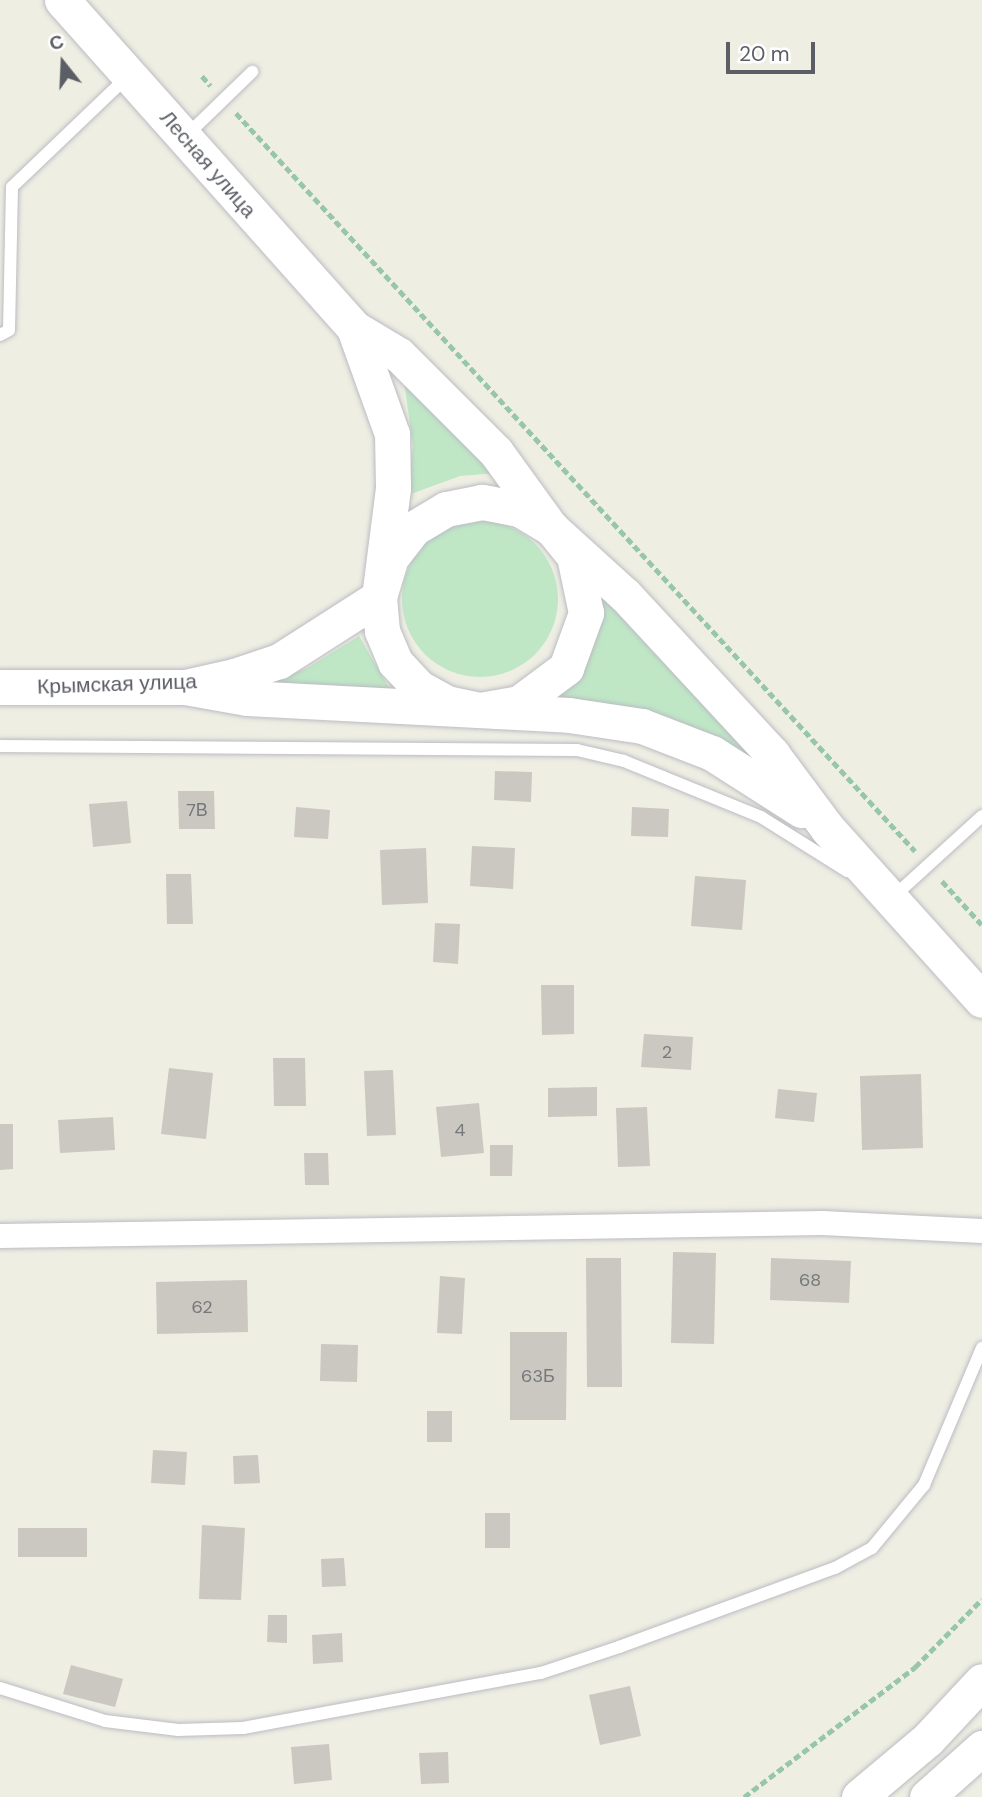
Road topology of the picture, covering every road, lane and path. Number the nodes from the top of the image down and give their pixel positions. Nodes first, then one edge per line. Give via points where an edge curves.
1 (62, 0) edge
2 (252, 72) dead end
3 (129, 75) junction
4 (202, 76) dead end
5 (224, 100) junction
6 (185, 137) junction
7 (354, 328) junction
8 (0, 335) edge
9 (551, 528) junction
10 (379, 597) junction
11 (0, 687) edge
12 (185, 687) junction
13 (480, 710) junction
14 (0, 746) edge
15 (982, 816) edge
16 (828, 830) junction
17 (928, 865) junction
18 (891, 899) junction
19 (982, 925) edge
20 (982, 1000) edge
21 (982, 1231) edge
22 (0, 1236) edge
23 (982, 1348) edge
24 (982, 1599) edge
25 (982, 1681) edge
26 (0, 1688) edge
27 (982, 1748) edge
28 (744, 1797) edge
29 (859, 1797) edge
30 (927, 1797) edge

1 - 3 street, Лесная улица
2 - 5 lane
3 - 6 street, Лесная улица
3 - 8 lane via 12,187 9,330
4 - 5 path
5 - 6 lane
5 - 17 path
6 - 7 street, Лесная улица
7 - 9 street via 398,355 496,453
7 - 10 street via 392,434 393,488
9 - 10 street via 519,509 482,502 446,509 414,528 391,557
9 - 13 street via 574,556 584,584 580,642 545,689 519,703
9 - 16 street via 625,596 772,754
10 - 12 street, Крымская улица via 279,661
10 - 13 street via 382,631 403,670 447,703
11 - 12 street, Крымская улица
12 - 13 street via 247,698
13 - 16 street via 642,726 712,753
14 - 18 lane via 577,750 624,761 761,817
15 - 17 lane
16 - 18 street
17 - 18 lane
17 - 19 path
18 - 20 street
21 - 22 street via 823,1223
23 - 26 lane via 924,1485 872,1548 835,1568 619,1647 541,1673 243,1728 178,1730 105,1720
24 - 28 path via 915,1667
25 - 29 street via 928,1739
27 - 30 street

